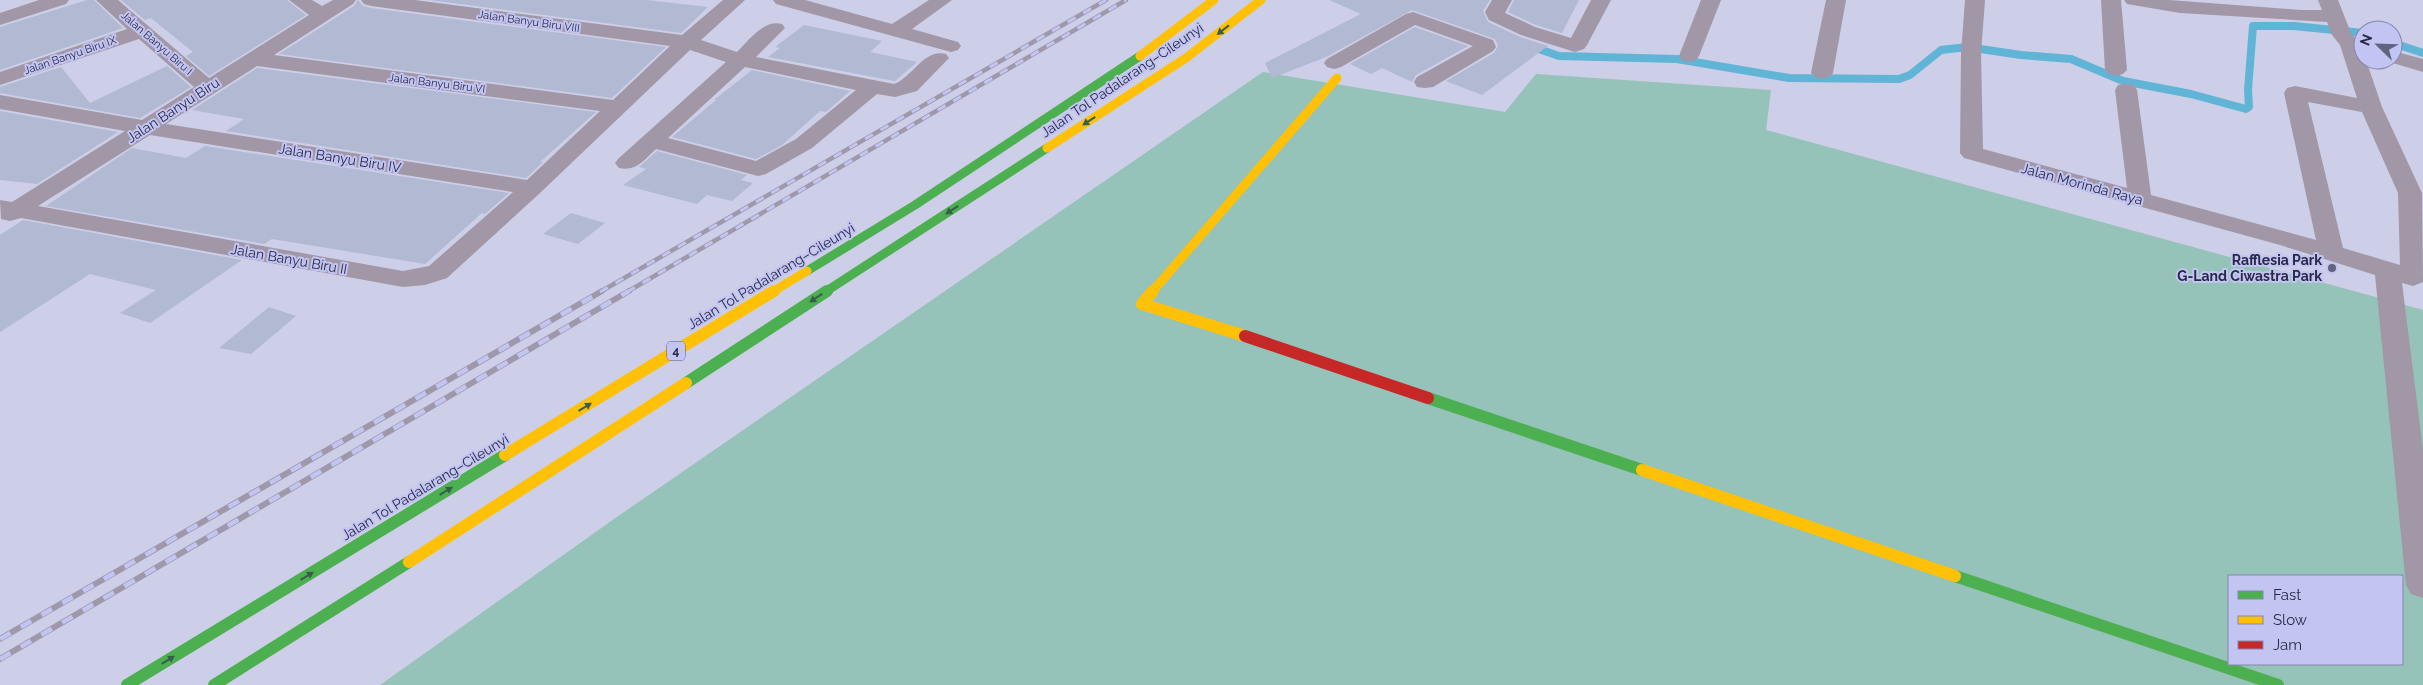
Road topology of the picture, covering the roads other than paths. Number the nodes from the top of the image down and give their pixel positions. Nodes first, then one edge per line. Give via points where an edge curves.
1 (59, 0) edge
2 (106, 0) edge
3 (299, 0) edge
4 (346, 0) edge
5 (371, 0) edge
6 (735, 0) edge
7 (783, 0) edge
8 (942, 0) edge
9 (1214, 0) edge
10 (1261, 0) edge
11 (1502, 0) edge
12 (1601, 0) edge
13 (1711, 0) edge
14 (1836, 0) edge
15 (1975, 0) edge
16 (2111, 0) edge
17 (2134, 0) edge
18 (1408, 9) edge
19 (322, 15) junction
20 (0, 19) edge
21 (775, 28) dead end
22 (2342, 28) edge
23 (141, 31) junction
24 (895, 31) junction
25 (686, 42) junction
26 (1689, 56) dead end
27 (255, 59) junction
28 (742, 60) junction
29 (2403, 60) edge
30 (2423, 66) edge
31 (1335, 70) joint
32 (1822, 73) dead end
33 (0, 79) edge
34 (1425, 82) dead end
35 (207, 87) junction
36 (872, 87) junction
37 (0, 102) edge
38 (619, 106) junction
39 (2371, 107) junction
40 (148, 128) junction
41 (652, 141) junction
42 (627, 163) dead end
43 (532, 188) junction
44 (2140, 200) junction
45 (5, 212) edge
46 (2332, 253) junction
47 (2388, 271) junction
48 (2414, 424) edge
49 (2423, 585) edge
50 (127, 685) edge
51 (214, 685) edge
52 (2278, 685) edge

1 - 20 street
2 - 23 street, Jalan Banyu Biru I
3 - 19 street
4 - 19 street, Jalan Banyu Biru
5 - 25 street, Jalan Banyu Biru VIII
6 - 25 street, Jalan Banyu Biru II
7 - 24 street
8 - 24 street
50 -> 9 main road, Jalan Tol Padalarang–Cileunyi / 4 via 915,205 1144,53
10 -> 51 main road, Jalan Tol Padalarang–Cileunyi / 4 via 1177,64 433,548
11 - 12 street via 1494,12 1496,16 1571,46 1577,45
13 - 26 street
14 - 32 street
15 - 44 street, Jalan Morinda Raya via 1971,48 1972,153
16 - 44 street
17 - 22 street via 2175,7 2300,16
18 - 31 street
18 - 34 street via 1486,44 1486,47
19 - 27 street, Jalan Banyu Biru
21 - 28 street
22 - 39 street
23 - 33 street, Jalan Banyu Biru IX
23 - 35 street, Jalan Banyu Biru I
24 - 36 street, Jalan Banyu Biru VIII via 945,52 909,86 895,92
25 - 28 street, Jalan Banyu Biru VIII
25 - 38 street, Jalan Banyu Biru II
27 - 35 street, Jalan Banyu Biru
27 - 38 street, Jalan Banyu Biru VI
28 - 36 street, Jalan Banyu Biru VIII
28 - 41 street
29 - 30 street
31 - 52 main road via 1142,304 1276,346
35 - 40 street, Jalan Banyu Biru
36 - 41 street via 805,144 758,169
37 - 40 street, Jalan Banyu Biru IV
38 - 43 street, Jalan Banyu Biru II
39 - 46 street via 2295,93
39 - 47 street, Jalan Morinda Raya via 2410,193 2413,278
40 - 43 street, Jalan Banyu Biru IV
40 - 45 street, Jalan Banyu Biru
41 - 42 street
43 - 45 street, Jalan Banyu Biru II via 438,272 403,279
44 - 46 street, Jalan Morinda Raya
46 - 47 street, Jalan Morinda Raya
47 - 48 street
48 - 49 street

